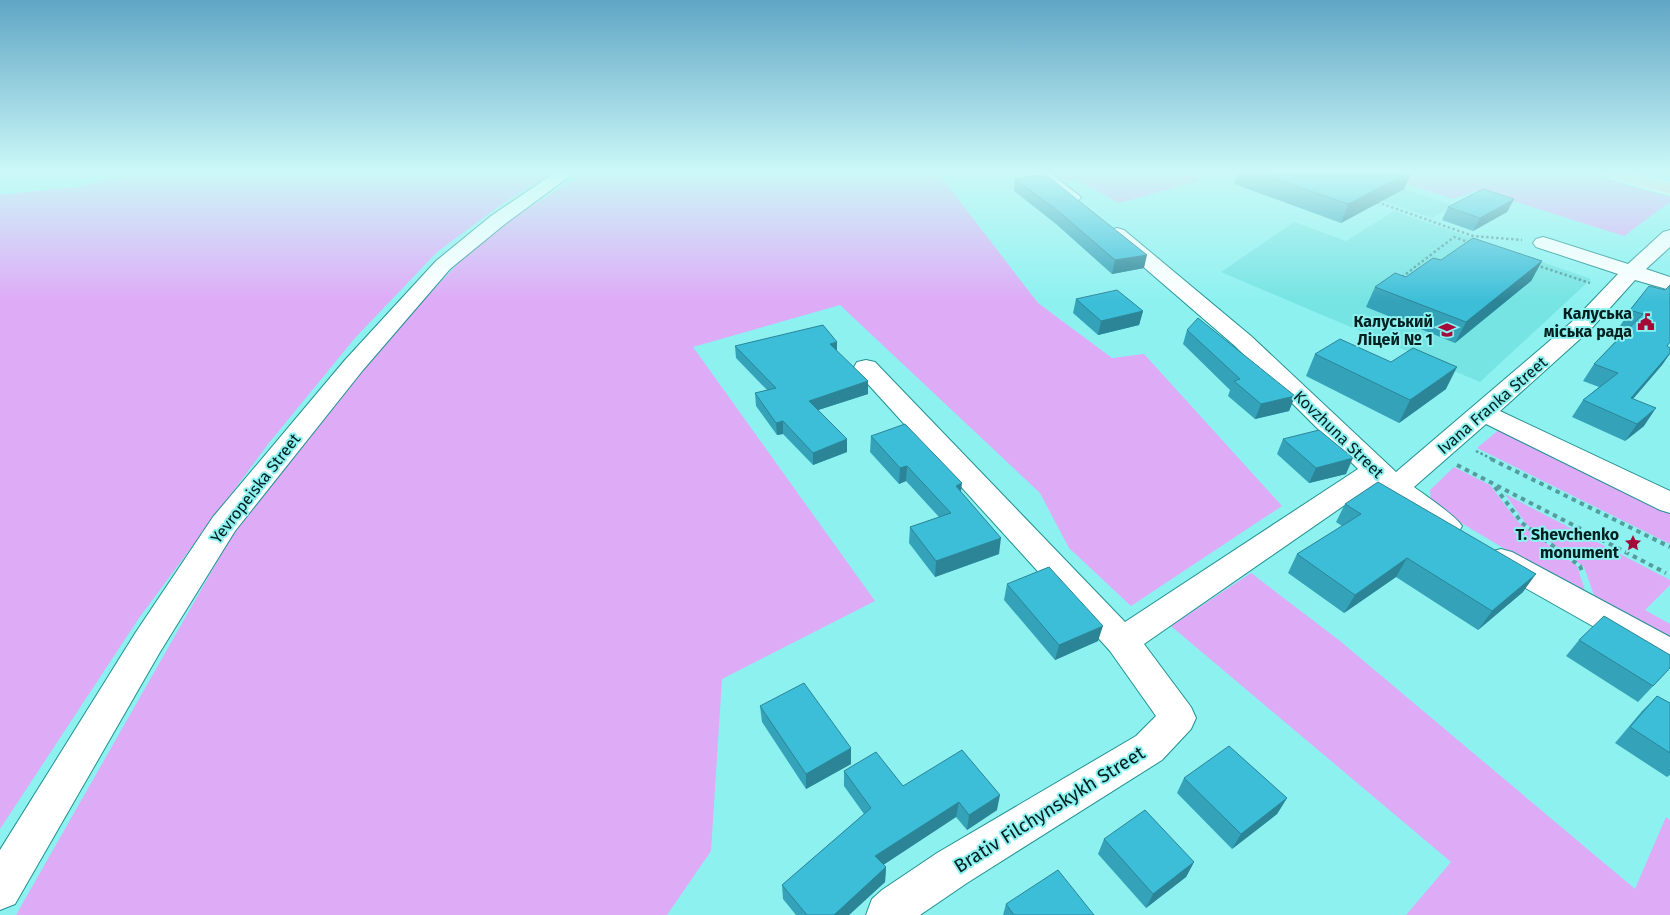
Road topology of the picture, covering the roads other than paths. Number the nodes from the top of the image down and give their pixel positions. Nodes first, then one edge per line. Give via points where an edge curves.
1 (504, 216) edge
2 (1094, 216) edge
3 (1670, 236) edge
4 (1543, 243) road end
5 (1631, 272) junction
6 (1670, 284) edge
7 (866, 367) dead end
8 (1483, 413) junction
9 (1387, 479) junction
10 (1670, 502) edge
11 (1122, 641) junction
12 (1670, 653) edge
13 (0, 889) edge
14 (888, 915) edge

1 - 13 street, Yevropeiska Street via 443,265 354,365 224,524 148,642
2 - 9 street, Kovzhuna Street via 1243,341
3 - 5 street, Ivana Franka Street
4 - 5 street
5 - 6 street
5 - 8 street, Ivana Franka Street via 1582,325
7 - 11 street, Brativ Filchynskykh Street
8 - 9 street, Ivana Franka Street via 1401,483
8 - 10 street
9 - 11 street
9 - 12 street, Kovzhuna Street via 1434,518 1522,573
11 - 14 street, Brativ Filchynskykh Street via 1178,718 1149,748 952,868 897,905

